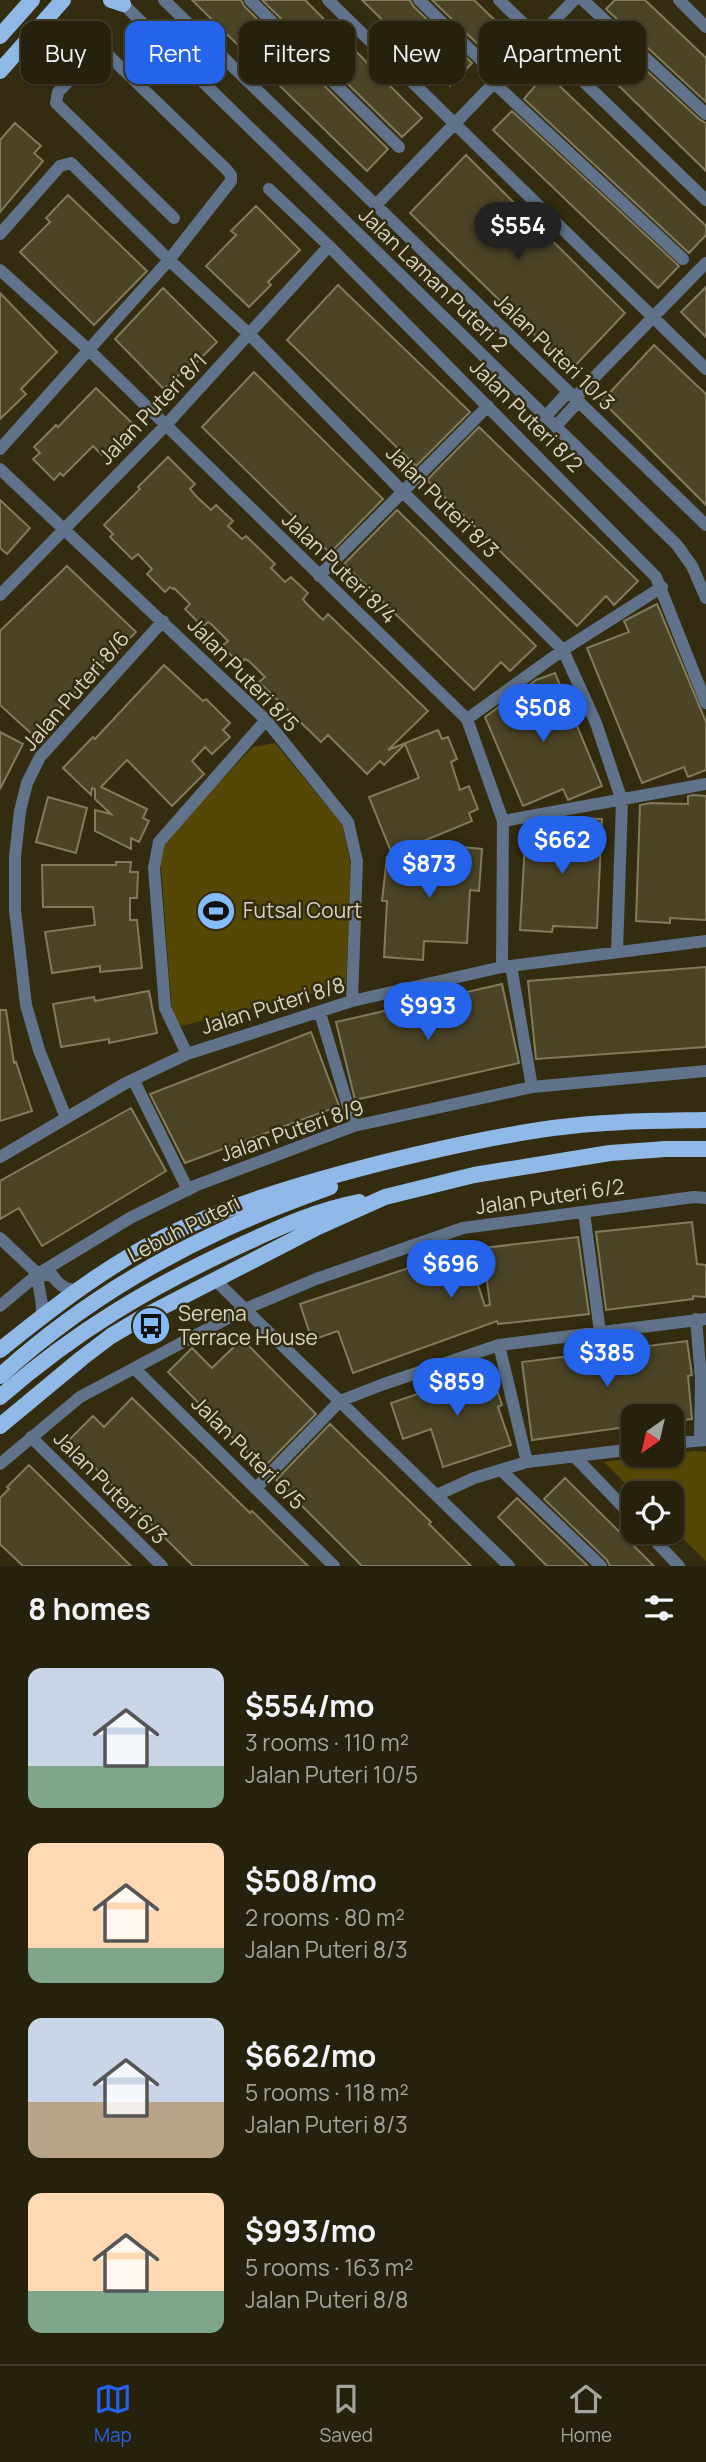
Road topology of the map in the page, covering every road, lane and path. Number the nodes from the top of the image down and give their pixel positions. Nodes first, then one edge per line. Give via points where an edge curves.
1 (32, 0) edge
2 (64, 0) edge
3 (164, 0) edge
4 (250, 0) edge
5 (328, 0) edge
6 (419, 0) edge
7 (499, 0) edge
8 (574, 0) edge
9 (583, 0) edge
10 (679, 0) edge
11 (119, 1) edge
12 (521, 21) edge
13 (554, 21) edge
14 (706, 27) edge
15 (0, 36) edge
16 (479, 58) edge
17 (0, 71) edge
18 (493, 84) edge
19 (495, 84) edge
20 (586, 84) edge
21 (706, 114) edge
22 (455, 123) junction
23 (399, 148) dead end
24 (269, 190) dead end
25 (706, 200) edge
26 (376, 205) junction
27 (174, 218) dead end
28 (0, 234) edge
29 (329, 246) junction
30 (169, 260) junction
31 (683, 260) dead end
32 (706, 263) edge
33 (0, 270) edge
34 (653, 317) junction
35 (250, 335) junction
36 (90, 351) junction
37 (706, 369) edge
38 (575, 396) junction
39 (488, 406) junction
40 (545, 417) junction
41 (165, 426) junction
42 (556, 426) junction
43 (0, 449) edge
44 (0, 469) edge
45 (403, 492) junction
46 (706, 525) edge
47 (64, 529) junction
48 (319, 576) junction
49 (662, 587) junction
50 (0, 595) edge
51 (706, 598) edge
52 (163, 621) junction
53 (564, 650) junction
54 (706, 703) edge
55 (467, 719) junction
56 (266, 720) junction
57 (706, 784) edge
58 (621, 798) junction
59 (503, 821) junction
60 (706, 941) edge
61 (617, 952) junction
62 (506, 966) junction
63 (352, 1001) junction
64 (320, 1013) junction
65 (187, 1054) junction
66 (706, 1071) edge
67 (134, 1080) junction
68 (532, 1087) junction
69 (66, 1118) junction
70 (706, 1120) edge
71 (354, 1126) junction
72 (706, 1149) edge
73 (0, 1157) edge
74 (407, 1157) junction
75 (188, 1190) junction
76 (385, 1197) junction
77 (706, 1198) edge
78 (584, 1212) junction
79 (0, 1238) edge
80 (38, 1274) junction
81 (214, 1279) junction
82 (80, 1290) junction
83 (0, 1306) edge
84 (245, 1309) junction
85 (41, 1317) junction
86 (701, 1319) edge
87 (600, 1332) junction
88 (499, 1345) junction
89 (0, 1350) edge
90 (134, 1368) junction
91 (0, 1376) edge
92 (0, 1397) edge
93 (340, 1401) junction
94 (0, 1426) edge
95 (31, 1437) junction
96 (703, 1440) edge
97 (684, 1442) edge
98 (621, 1451) edge
99 (575, 1457) junction
100 (527, 1462) junction
101 (0, 1464) edge
102 (500, 1470) junction
103 (256, 1488) junction
104 (437, 1495) junction
105 (621, 1505) edge
106 (658, 1544) edge
107 (162, 1566) edge
108 (334, 1566) edge
109 (509, 1566) edge
110 (601, 1566) edge
111 (679, 1566) edge

1 - 15 main road
2 - 17 main road
3 - 26 street, Jalan Puteri 10/3
4 - 23 street
5 - 22 street
6 - 16 street
7 - 12 street
8 - 13 street
9 - 21 street
10 - 14 street
11 - 40 street, Jalan Laman Puteri 2
18 - 22 street
19 - 31 street
20 - 25 street
22 - 26 street
22 - 34 street
24 - 29 street, Jalan Puteri 8/2
26 - 38 street, Jalan Puteri 10/3
27 - 30 street via 56,103 58,92 97,52 105,52 231,175 231,181
28 - 30 street, Jalan Puteri 8/3 via 60,166 71,163
29 - 35 street, Jalan Puteri 8/1
29 - 39 street, Jalan Puteri 8/2
30 - 35 street, Jalan Puteri 8/3
30 - 36 street
32 - 34 street
33 - 36 street, Jalan Puteri 8/4
34 - 37 street
34 - 38 street
35 - 41 street, Jalan Puteri 8/1
35 - 45 street, Jalan Puteri 8/3
36 - 41 street, Jalan Puteri 8/4
36 - 43 street
38 - 40 street
38 - 42 street
38 - 46 street, Jalan Puteri 10/3
39 - 45 street
39 - 49 street, Jalan Puteri 8/2
40 - 42 street, Jalan Laman Puteri 2
41 - 47 street, Jalan Puteri 8/1
41 - 48 street, Jalan Puteri 8/4
42 - 51 street, Jalan Laman Puteri 2 via 677,545
44 - 47 street, Jalan Puteri 8/5
45 - 48 street
45 - 53 street, Jalan Puteri 8/3
47 - 50 street, Jalan Puteri 8/1
47 - 52 street, Jalan Puteri 8/5
48 - 55 street, Jalan Puteri 8/4
49 - 53 street
49 - 54 street, Jalan Puteri 8/2
52 - 56 street, Jalan Puteri 8/5
52 - 69 street, Jalan Puteri 8/6 via 40,758 20,811 15,910 26,1004
53 - 55 street
53 - 58 street, Jalan Puteri 8/3 via 596,723
55 - 59 street, Jalan Puteri 8/4
56 - 63 street, Jalan Puteri 8/5 via 348,822 356,861
56 - 65 street via 159,842 155,868 165,1008
57 - 58 street
58 - 59 street
58 - 61 street, Jalan Puteri 8/3
59 - 62 street, Jalan Puteri 8/4
60 - 61 street, Jalan Puteri 8/8
61 - 62 street, Jalan Puteri 8/8
62 - 63 street, Jalan Puteri 8/8
62 - 68 street, Jalan Puteri 8/4
63 - 64 street, Jalan Puteri 8/8
64 - 65 street, Jalan Puteri 8/8
64 - 71 street
65 - 67 street, Jalan Puteri 8/8
66 - 68 street, Jalan Puteri 8/9
67 - 69 street, Jalan Puteri 8/8
67 - 75 street
68 - 71 street, Jalan Puteri 8/9
69 - 73 street, Jalan Puteri 8/8
70 - 74 main road, Lebuh Puteri via 553,1128
71 - 75 street, Jalan Puteri 8/9
72 - 76 main road, Lebuh Puteri via 610,1153 474,1175
74 - 82 main road, Lebuh Puteri via 254,1200 184,1228
74 - 91 main road, Lebuh Puteri via 236,1224 163,1261 109,1293
75 - 80 street, Jalan Puteri 8/9 via 130,1218
76 - 81 main road, Lebuh Puteri
76 - 92 main road, Lebuh Puteri via 331,1207 189,1268 118,1308
77 - 78 street, Jalan Puteri 6/2
78 - 84 street, Jalan Puteri 6/2 via 463,1228
78 - 87 street
79 - 80 street
80 - 82 street via 53,1276 69,1290
80 - 83 street, Jalan Puteri 8/9
80 - 85 street
81 - 84 street
81 - 94 main road, Lebuh Puteri via 111,1336
82 - 85 main road, Lebuh Puteri
84 - 90 street, Jalan Puteri 6/2
84 - 93 street
85 - 89 main road, Lebuh Puteri
86 - 87 street
86 - 96 street
87 - 88 street
88 - 93 street
88 - 100 street
90 - 95 street, Jalan Puteri 6/2 via 80,1397
90 - 103 street, Jalan Puteri 6/5
93 - 103 street
93 - 104 street
95 - 101 street, Jalan Puteri 6/2
95 - 107 street, Jalan Puteri 6/3
96 - 97 street
98 - 99 street
99 - 100 street
99 - 105 street
100 - 102 street
102 - 104 street
102 - 110 street
103 - 108 street, Jalan Puteri 6/5
104 - 109 street
106 - 111 street

